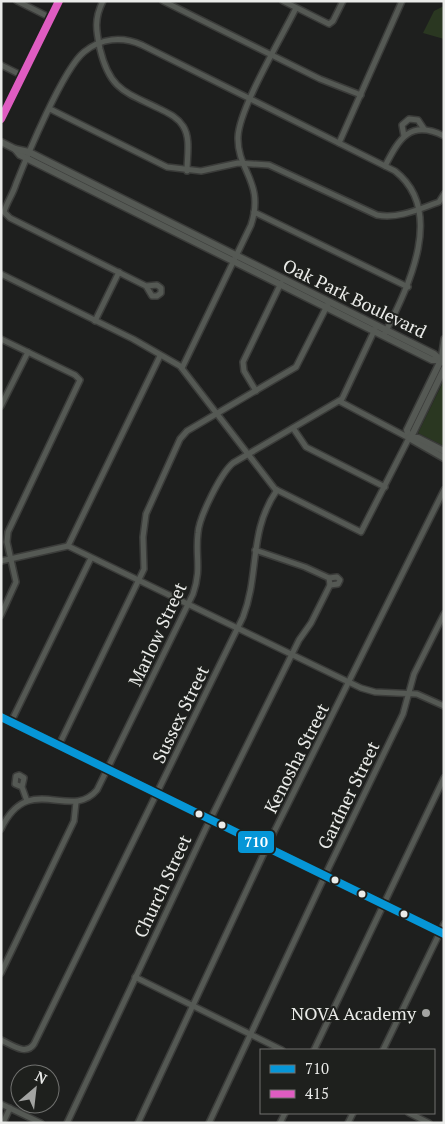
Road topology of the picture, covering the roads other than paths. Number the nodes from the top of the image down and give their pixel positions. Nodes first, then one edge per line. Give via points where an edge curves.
1 (17, 1) edge
2 (59, 1) edge
3 (104, 1) edge
4 (164, 1) edge
5 (283, 1) edge
6 (343, 1) edge
7 (402, 1) edge
8 (296, 8) junction
9 (51, 18) junction
10 (99, 43) junction
11 (273, 56) junction
12 (1, 65) edge
13 (23, 76) junction
14 (360, 95) junction
15 (251, 99) junction
16 (50, 109) junction
17 (1, 120) edge
18 (424, 129) junction
19 (404, 136) junction
20 (444, 136) edge
21 (1, 142) edge
22 (338, 143) junction
23 (28, 155) junction
24 (244, 163) junction
25 (385, 166) junction
26 (187, 171) junction
27 (420, 194) dead end
28 (444, 194) edge
29 (442, 203) edge
30 (254, 212) junction
31 (424, 254) dead end
32 (236, 259) junction
33 (119, 272) junction
34 (1, 274) edge
35 (282, 281) junction
36 (146, 286) dead end
37 (408, 287) junction
38 (328, 304) junction
39 (95, 321) junction
40 (376, 328) junction
41 (385, 333) junction
42 (1, 338) edge
43 (444, 339) edge
44 (28, 352) junction
45 (160, 356) junction
46 (442, 361) edge
47 (182, 368) junction
48 (444, 369) edge
49 (431, 388) junction
50 (256, 391) junction
51 (339, 401) junction
52 (1, 406) edge
53 (218, 413) junction
54 (293, 428) junction
55 (408, 438) junction
56 (444, 451) edge
57 (248, 454) junction
58 (444, 458) edge
59 (385, 487) junction
60 (277, 490) junction
61 (444, 490) edge
62 (68, 546) junction
63 (255, 550) junction
64 (11, 558) junction
65 (91, 558) junction
66 (1, 561) edge
67 (329, 578) junction
68 (139, 581) junction
69 (330, 585) junction
70 (188, 605) junction
71 (444, 614) edge
72 (1, 616) edge
73 (237, 629) junction
74 (291, 655) junction
75 (350, 683) junction
76 (409, 693) junction
77 (444, 706) edge
78 (1, 717) edge
79 (11, 722) junction
80 (59, 745) junction
81 (108, 769) junction
82 (444, 778) edge
83 (22, 787) dead end
84 (158, 793) junction
85 (27, 801) junction
86 (76, 802) junction
87 (211, 819) junction
88 (1, 829) edge
89 (267, 847) junction
90 (325, 876) junction
91 (383, 904) junction
92 (444, 924) edge
93 (442, 933) edge
94 (1, 973) edge
95 (135, 977) junction
96 (193, 1006) junction
97 (251, 1034) junction
98 (1, 1040) edge
99 (280, 1049) edge
100 (314, 1049) edge
101 (384, 1049) edge
102 (1, 1104) edge
103 (10, 1108) joint
104 (22, 1114) edge
105 (411, 1114) edge
106 (417, 1117) junction
107 (3, 1123) edge
108 (40, 1123) edge
109 (67, 1123) edge
110 (138, 1123) edge
111 (209, 1123) edge
112 (414, 1123) edge
113 (429, 1123) edge

1 - 9 street
2 - 9 main road
3 - 10 street via 96,20
4 - 11 street
5 - 8 street
6 - 8 street via 330,24
7 - 14 street
8 - 11 street
9 - 13 main road
10 - 15 street via 120,39 136,42
10 - 16 street via 75,62
10 - 26 street via 106,71 116,85 180,122 187,135
11 - 14 street
11 - 15 street
12 - 13 street
13 - 17 main road
14 - 22 street
15 - 22 street
15 - 24 street via 238,133
16 - 23 street
16 - 26 street via 162,165
18 - 19 street
18 - 19 street via 418,120 409,118 402,125
18 - 20 street
19 - 25 street
21 - 23 street, Oak Park Boulevard
22 - 25 street
23 - 32 street, Oak Park Boulevard
23 - 33 street via 4,210 5,215
24 - 26 street
24 - 29 street via 280,169 378,215 401,215
24 - 30 street via 253,185
25 - 27 street via 406,178
28 - 29 street
30 - 32 street
30 - 37 street
31 - 37 street
32 - 35 street, Oak Park Boulevard
32 - 47 street
33 - 36 street
33 - 39 street
34 - 39 street
35 - 38 street, Oak Park Boulevard
35 - 50 street via 243,362 244,371
37 - 41 street
38 - 40 street, Oak Park Boulevard
38 - 50 street via 298,365
39 - 45 street
40 - 41 street, Oak Park Boulevard
40 - 51 street, Marlow Street
41 - 46 street, Oak Park Boulevard via 437,355
42 - 44 street
43 - 46 street
44 - 52 street
44 - 64 street via 80,380 9,529 7,538
45 - 47 street
45 - 62 street
46 - 49 street
47 - 53 street
48 - 49 street
49 - 55 street
50 - 53 street
51 - 54 street, Marlow Street
51 - 55 street
53 - 57 street
53 - 68 street via 182,435 152,496 144,524 145,563
54 - 57 street, Marlow Street
54 - 59 street via 306,447
55 - 56 street via 418,438
55 - 58 street
55 - 59 street
57 - 60 street
57 - 70 street, Marlow Street via 227,469 199,526 198,576
59 - 60 street via 361,532
60 - 63 street, Sussex Street via 258,528
61 - 75 street, Kenosha Street
62 - 64 street
62 - 65 street
63 - 67 street
63 - 73 street, Sussex Street via 252,588
64 - 66 street
64 - 72 street via 16,582
65 - 68 street
65 - 79 street
67 - 69 street
67 - 69 street via 337,576 340,580 338,584
68 - 70 street
68 - 80 street
69 - 74 street, Church Street
70 - 73 street
70 - 81 street, Marlow Street
71 - 76 street, Gardner Street via 414,674
73 - 74 street
73 - 84 street, Sussex Street
74 - 75 street
74 - 87 street, Church Street
75 - 76 street via 375,692
75 - 89 street, Kenosha Street
76 - 77 street via 425,696
76 - 90 street, Gardner Street via 403,714
78 - 79 main road
79 - 80 main road
80 - 81 main road
81 - 84 main road
81 - 86 street, Marlow Street via 94,794
82 - 91 street
83 - 85 street
84 - 87 main road
84 - 98 street, Sussex Street via 34,1044 26,1050
85 - 86 street via 47,798
85 - 88 street via 12,811
86 - 94 street via 74,822
87 - 89 main road
87 - 95 street, Church Street
89 - 90 main road
89 - 96 street, Kenosha Street
90 - 91 main road
90 - 97 street, Gardner Street
91 - 93 main road
91 - 100 street
92 - 93 street
93 - 101 street
95 - 96 street
95 - 109 street, Church Street
96 - 97 street
96 - 110 street, Kenosha Street
97 - 99 street
97 - 111 street, Gardner Street
102 - 103 street
103 - 107 street
104 - 108 street
105 - 106 street
106 - 112 street
106 - 113 street

